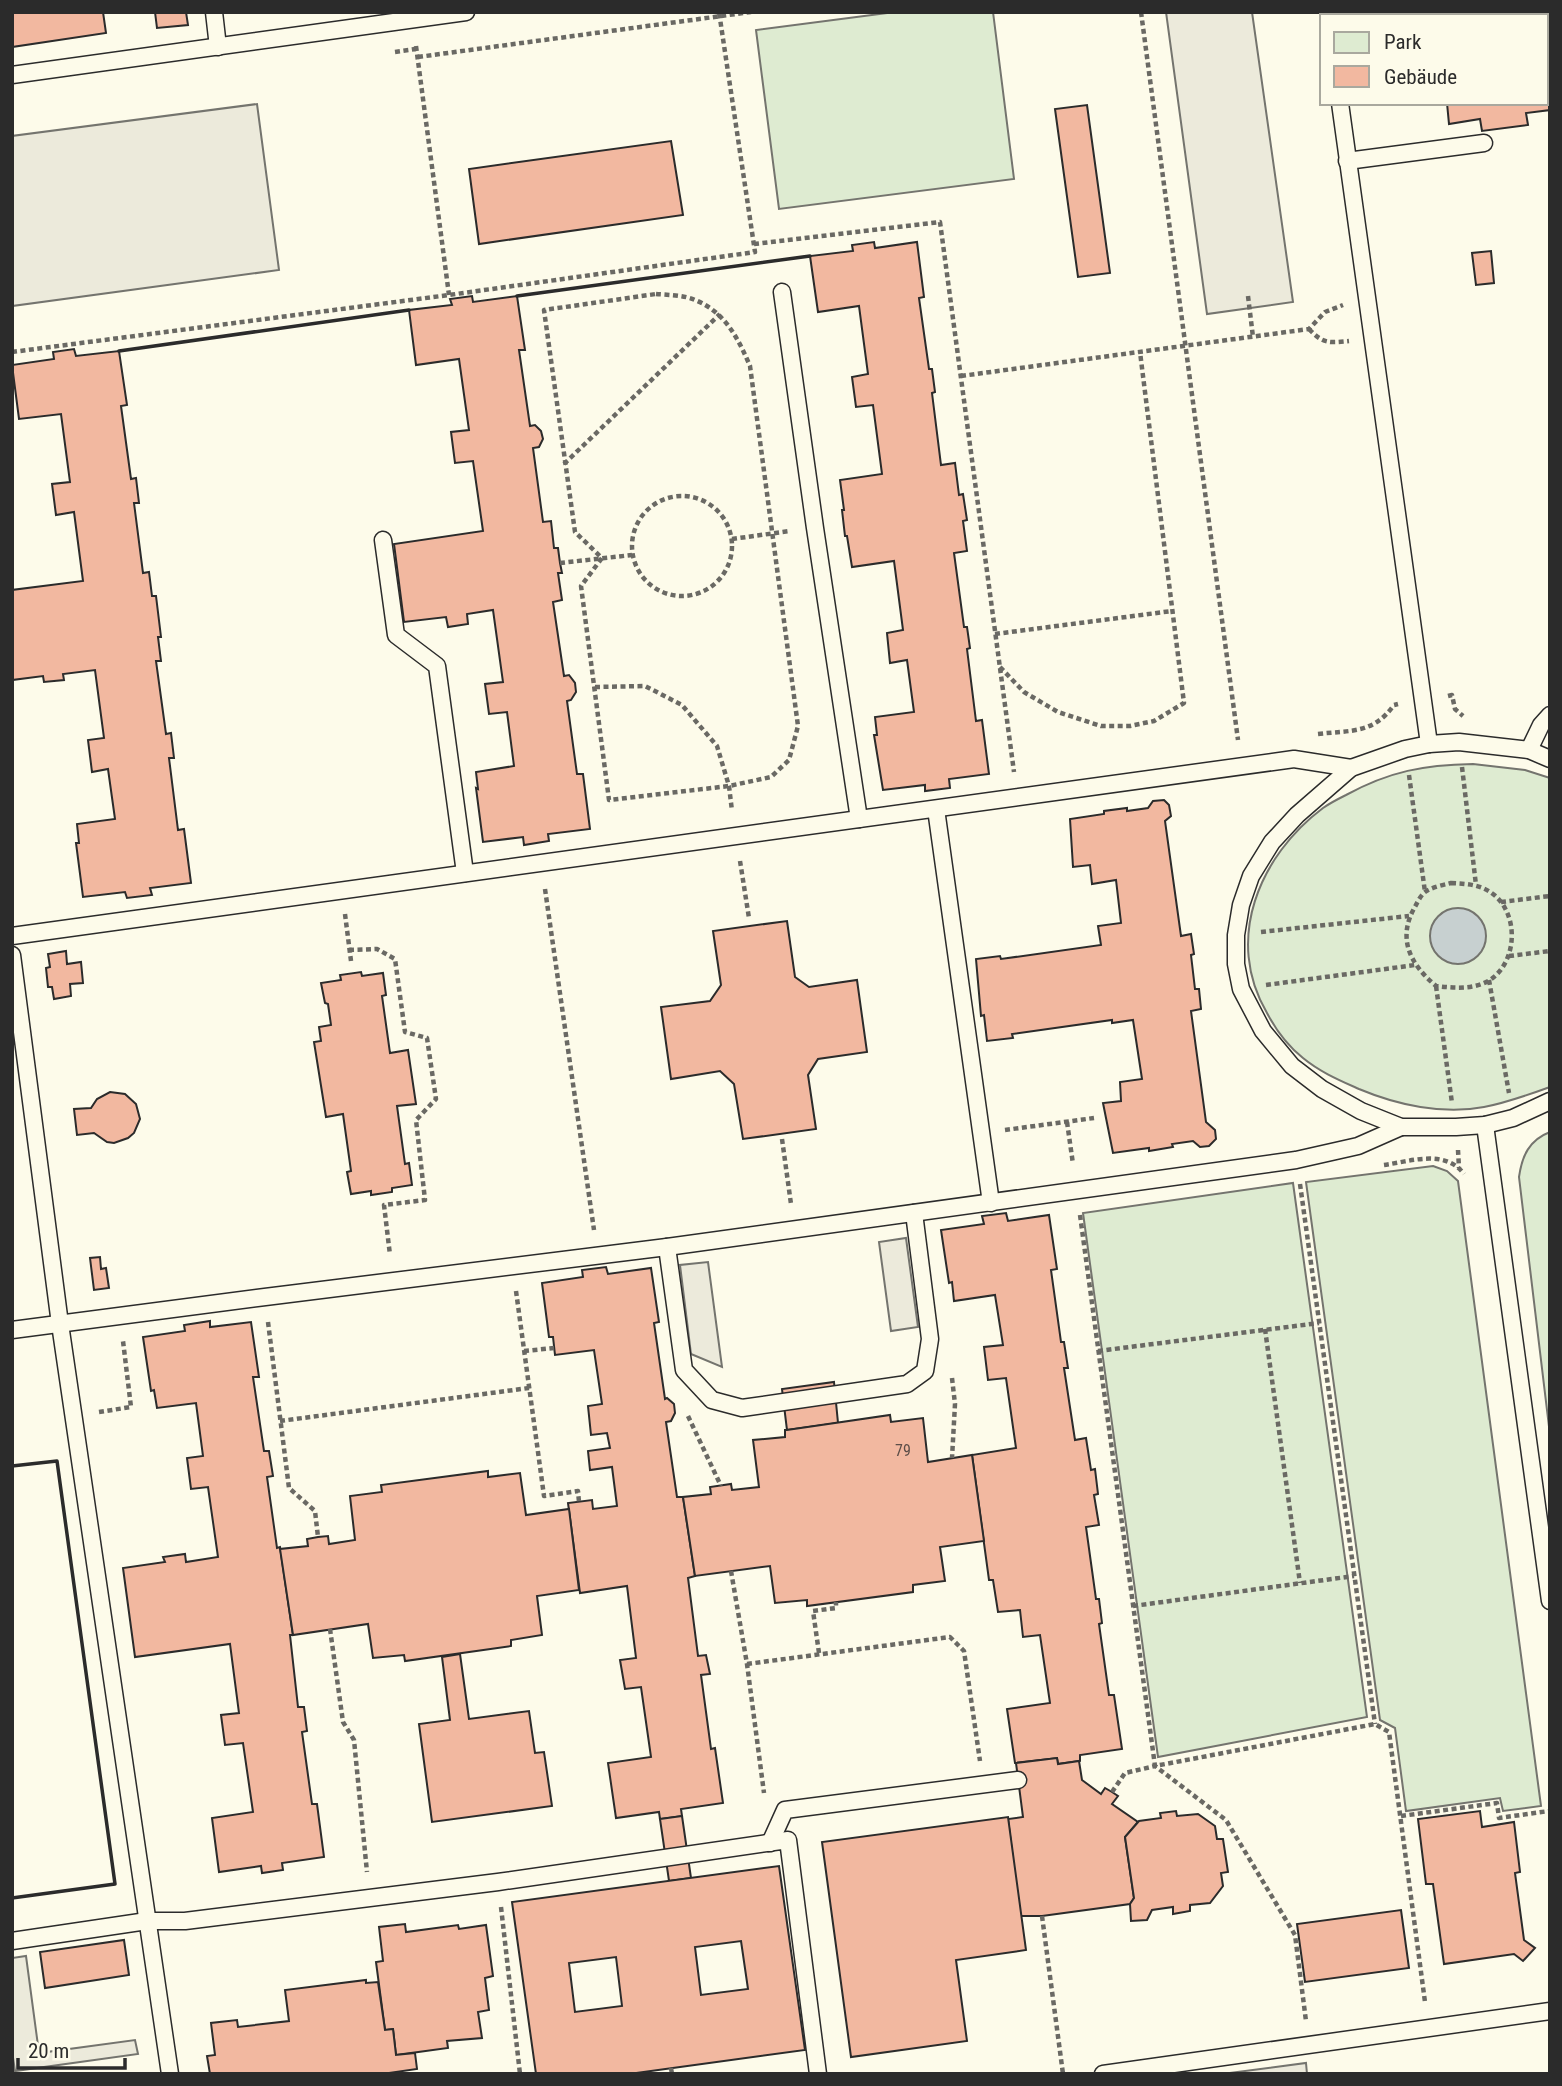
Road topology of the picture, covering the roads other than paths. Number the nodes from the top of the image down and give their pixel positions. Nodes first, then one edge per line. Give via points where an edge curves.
1 (214, 12) edge
2 (466, 12) edge
3 (218, 47) junction
4 (12, 75) edge
5 (1340, 105) edge
6 (1484, 143) dead end
7 (1347, 161) junction
8 (782, 292) dead end
9 (383, 540) dead end
10 (1550, 715) edge
11 (1429, 744) junction
12 (1529, 750) junction
13 (1550, 759) edge
14 (1350, 768) junction
15 (936, 809) junction
16 (859, 819) junction
17 (465, 873) junction
18 (12, 936) edge
19 (12, 955) edge
20 (1550, 1101) edge
21 (1485, 1125) junction
22 (1401, 1127) junction
23 (991, 1203) junction
24 (914, 1213) junction
25 (667, 1247) junction
26 (60, 1324) junction
27 (12, 1330) edge
28 (1550, 1601) edge
29 (1018, 1780) dead end
30 (770, 1843) junction
31 (147, 1921) junction
32 (12, 1941) edge
33 (1550, 2011) edge
34 (170, 2074) edge
35 (818, 2074) edge
36 (1103, 2074) edge

1 - 3 lane
2 - 3 lane
3 - 4 lane
5 - 7 lane
6 - 7 lane
7 - 11 lane
8 - 16 lane
9 - 17 lane via 396,635 437,666
10 - 12 lane
11 - 12 lane via 1459,742
11 - 14 lane
12 - 13 lane
14 - 15 lane via 1294,759
14 - 22 lane via 1272,842 1251,876 1241,905 1236,964 1241,989 1263,1031 1292,1066 1341,1100
15 - 16 lane
15 - 23 lane
16 - 17 lane
17 - 18 lane
19 - 26 lane
20 - 21 lane
21 - 22 lane
21 - 28 lane
22 - 23 lane via 1358,1146 1296,1160
23 - 24 lane
24 - 25 lane
24 - 25 lane via 930,1339 925,1371 907,1384 742,1408 712,1400 684,1370
25 - 26 lane
26 - 27 lane
26 - 31 lane
29 - 30 lane via 785,1810
30 - 31 lane via 185,1922
30 - 35 lane via 788,1840
31 - 32 lane
31 - 34 lane
33 - 36 lane

